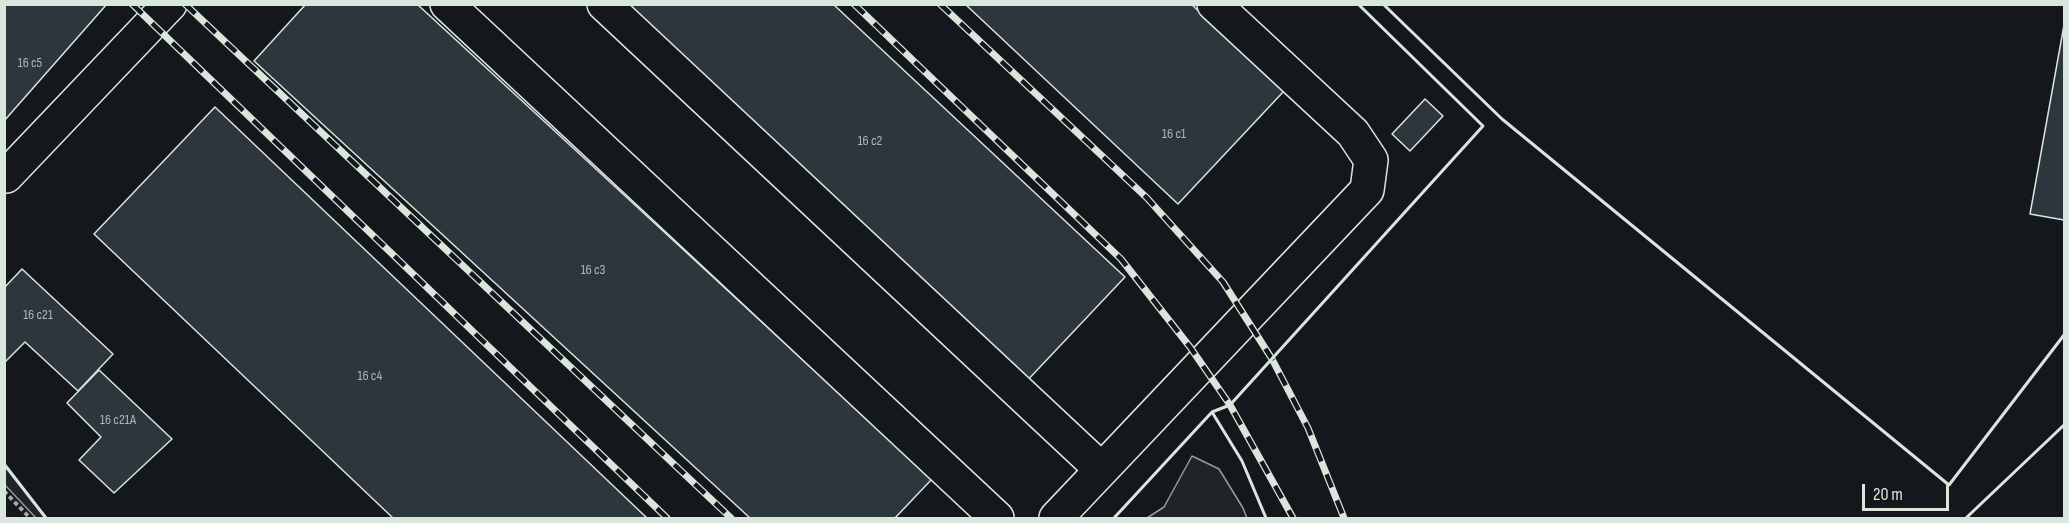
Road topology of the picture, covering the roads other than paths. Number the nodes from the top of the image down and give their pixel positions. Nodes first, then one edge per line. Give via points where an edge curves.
1 (170, 4) edge
2 (447, 4) edge
3 (604, 4) edge
4 (1214, 4) edge
5 (4, 174) edge
6 (1101, 469) junction
7 (997, 519) edge
8 (1056, 519) edge

1 - 5 lane
2 - 7 lane
3 - 6 lane
4 - 6 lane via 1353,133 1371,160 1366,190
6 - 8 lane

